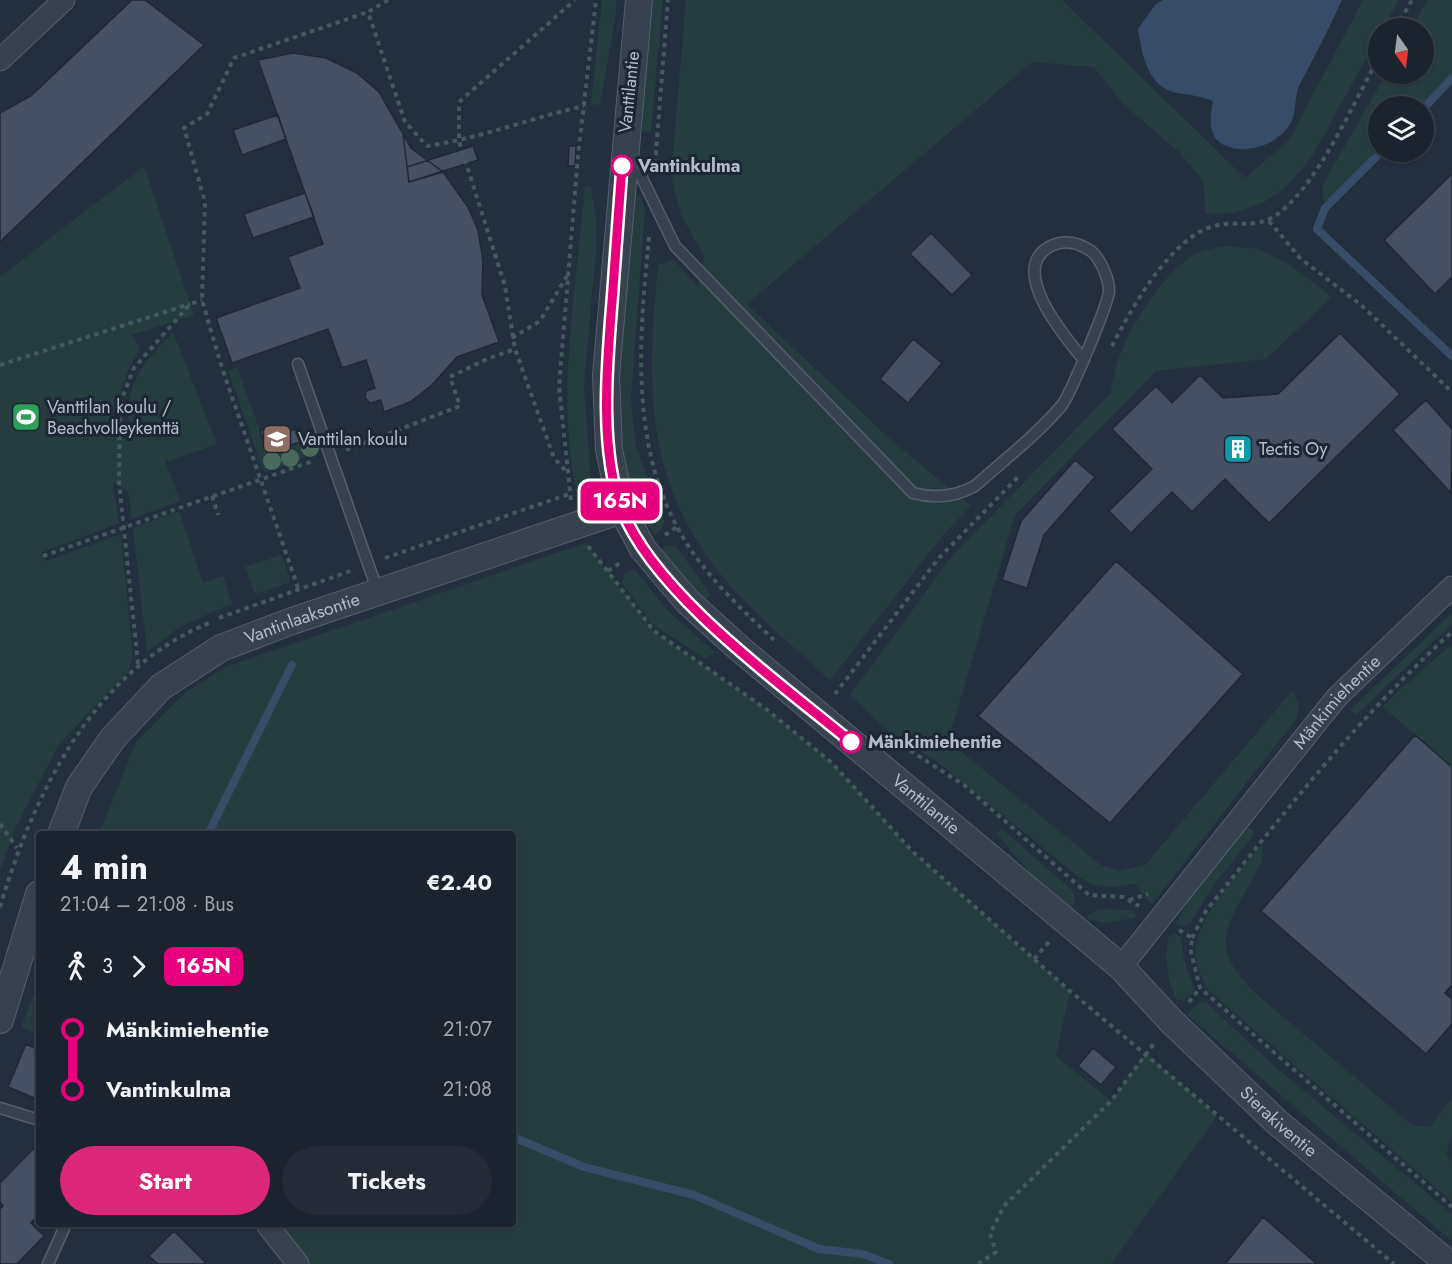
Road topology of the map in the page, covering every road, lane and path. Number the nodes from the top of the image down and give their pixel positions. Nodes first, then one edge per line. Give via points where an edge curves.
1 (64, 0) edge
2 (388, 0) edge
3 (575, 0) edge
4 (596, 0) edge
5 (639, 0) edge
6 (668, 0) edge
7 (1412, 0) edge
8 (368, 12) junction
9 (1402, 18) edge
10 (0, 60) edge
11 (1368, 77) edge
12 (584, 106) junction
13 (459, 141) junction
14 (622, 166) junction
15 (652, 202) junction
16 (1269, 220) junction
17 (568, 275) junction
18 (202, 300) junction
19 (190, 304) junction
20 (512, 338) junction
21 (1111, 348) dead end
22 (515, 349) junction
23 (1083, 359) junction
24 (298, 364) dead end
25 (0, 365) edge
26 (1452, 392) edge
27 (331, 455) junction
28 (1025, 469) dead end
29 (567, 471) junction
30 (260, 480) junction
31 (212, 496) junction
32 (622, 510) junction
33 (218, 515) dead end
34 (579, 524) junction
35 (125, 526) junction
36 (43, 556) dead end
37 (1452, 586) edge
38 (298, 588) dead end
39 (378, 592) junction
40 (1452, 632) edge
41 (777, 643) dead end
42 (138, 664) dead end
43 (826, 687) dead end
44 (835, 694) junction
45 (842, 700) dead end
46 (890, 737) dead end
47 (0, 824) edge
48 (62, 831) edge
49 (18, 849) dead end
50 (36, 904) edge
51 (1160, 920) junction
52 (1192, 938) junction
53 (1121, 967) junction
54 (0, 1020) edge
55 (1146, 1053) junction
56 (0, 1108) edge
57 (36, 1118) edge
58 (1452, 1207) edge
59 (65, 1227) edge
60 (269, 1227) edge
61 (48, 1264) edge
62 (298, 1264) edge
63 (978, 1264) edge
64 (1394, 1264) edge
65 (1449, 1264) edge

1 - 10 street
2 - 8 path
3 - 13 path via 459,102
4 - 12 path
5 - 14 street, Vanttilantie
6 - 15 path
7 - 9 path
8 - 13 path via 405,122 427,146
8 - 18 path via 234,58 207,114 184,128 205,202
11 - 16 path via 1298,195
12 - 13 path
12 - 17 path
13 - 20 path via 505,286
14 - 15 lane via 641,176
14 - 32 street, Vanttilantie via 606,375 609,450
15 - 23 lane via 675,246 913,493 945,496 961,494 975,486 1063,404
15 - 41 path via 641,375 645,428 654,469 674,522 692,550 726,594
16 - 21 path via 1251,225 1213,226 1181,245 1132,308
16 - 26 path via 1300,258 1361,305
17 - 20 path via 540,321
17 - 29 path via 559,387
18 - 19 path
18 - 30 path
19 - 25 path
19 - 35 path via 134,368 120,403 119,482
20 - 22 path
22 - 27 path via 450,377 460,406
22 - 29 path via 554,458
23 - 23 lane via 1105,310 1108,280 1096,255 1080,244 1062,241 1036,259 1034,276 1058,329
24 - 27 lane
27 - 30 path
27 - 39 lane
28 - 44 path via 938,559
29 - 34 path via 569,494
30 - 31 path
30 - 38 path
31 - 33 path
31 - 35 path
32 - 34 street, Vantinlaaksontie
32 - 53 street, Vanttilantie via 643,549 696,610
34 - 39 street, Vantinlaaksontie
34 - 55 path via 586,543 654,631 766,709 832,763 912,851
35 - 36 path
35 - 42 path
37 - 51 street, Mänkimiehentie via 1337,697
39 - 48 street, Vantinlaaksontie via 220,648 161,687 113,738 79,787
40 - 52 path via 1355,729 1206,911
43 - 44 path
44 - 45 path
46 - 51 path via 964,785 1089,895 1123,897
47 - 49 path
50 - 54 street
51 - 52 path
51 - 53 street, Mänkimiehentie
52 - 58 path via 1191,952 1200,988
53 - 65 street, Sierakiventie via 1172,1022 1278,1123
55 - 63 path via 1111,1101 1004,1206 990,1234 996,1252
55 - 64 path
56 - 57 lane
59 - 61 lane
60 - 62 street

